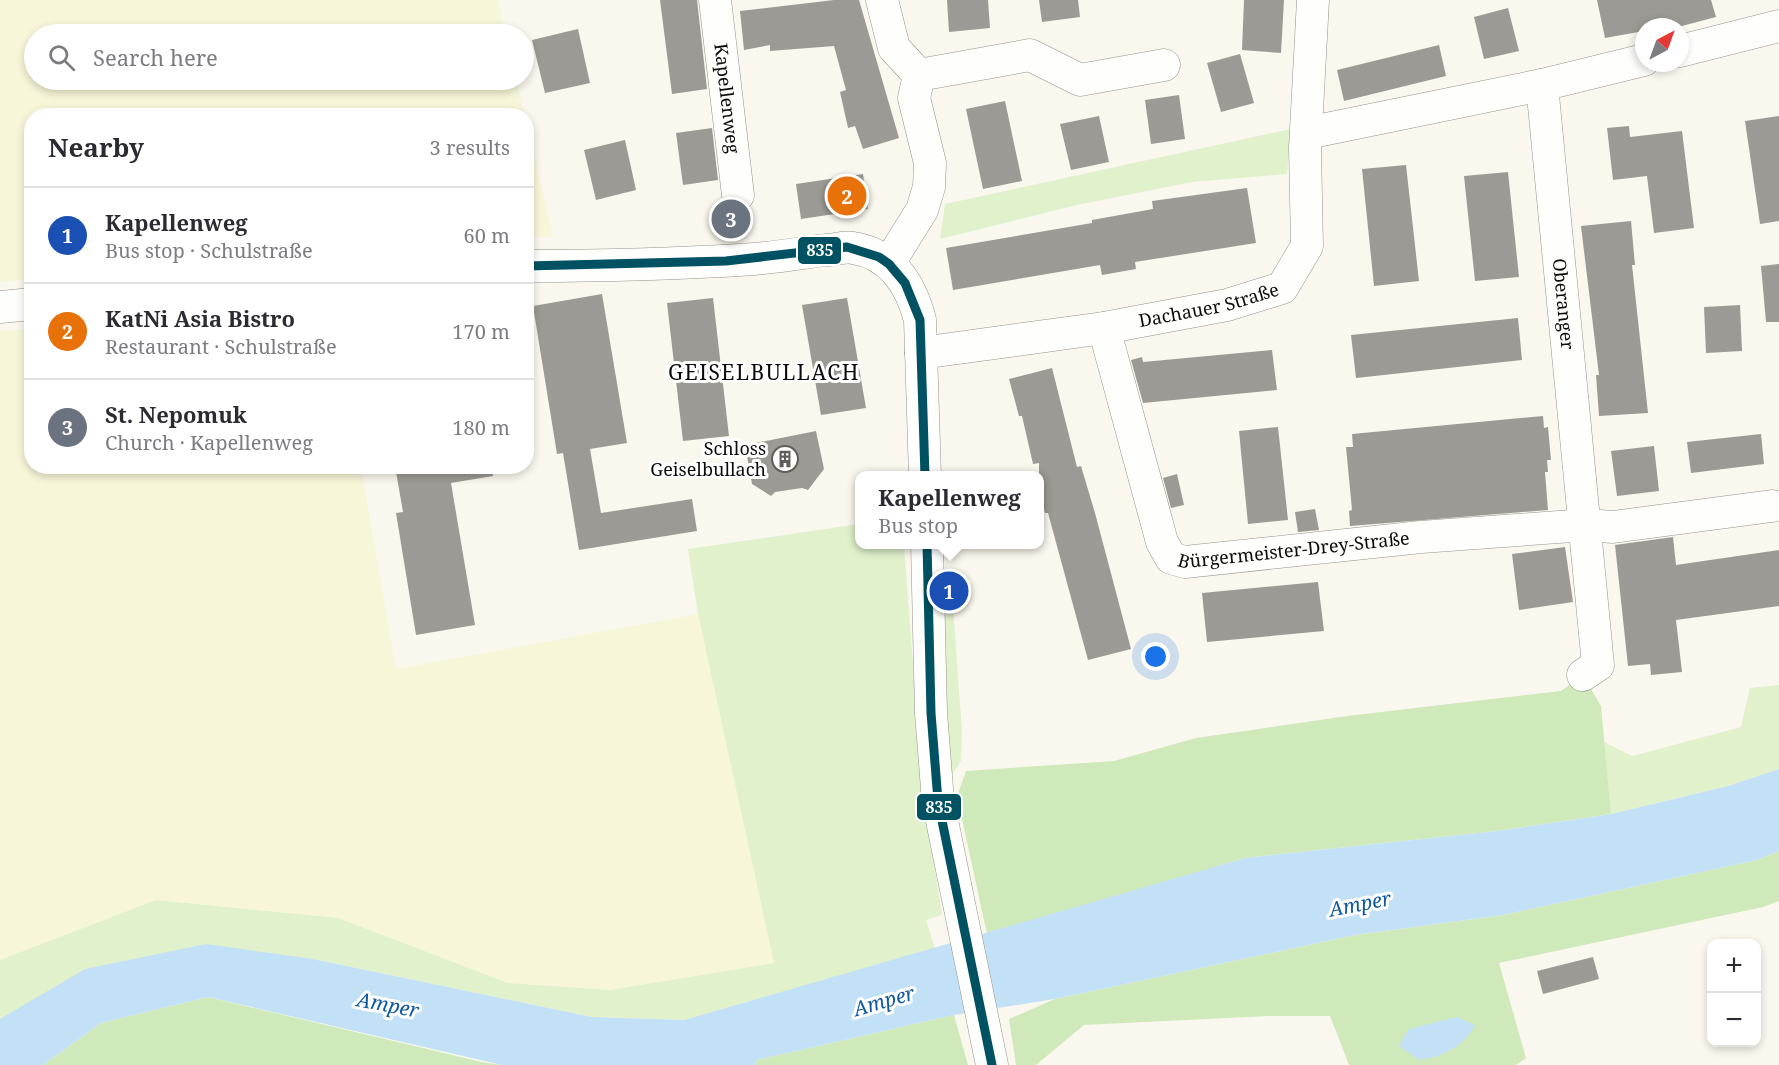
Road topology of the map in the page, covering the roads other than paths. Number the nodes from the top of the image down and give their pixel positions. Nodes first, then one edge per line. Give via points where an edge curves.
1 (715, 0) edge
2 (882, 0) edge
3 (1313, 0) edge
4 (1779, 26) edge
5 (1689, 49) edge
6 (1635, 62) edge
7 (1164, 65) dead end
8 (919, 75) junction
9 (1542, 85) junction
10 (1307, 133) junction
11 (738, 195) dead end
12 (889, 264) junction
13 (534, 266) edge
14 (24, 305) edge
15 (0, 307) edge
16 (1104, 328) junction
17 (921, 353) junction
18 (925, 471) edge
19 (1772, 506) dead end
20 (1586, 525) junction
21 (927, 549) edge
22 (1583, 675) dead end
23 (989, 1051) edge

1 - 11 street, Kapellenweg
2 - 8 street via 894,48
3 - 10 street, Dachauer Straße
4 - 5 street
6 - 9 street
7 - 8 street via 1080,80 1030,55
8 - 12 street via 914,98 930,163 929,187 922,210
9 - 10 street
9 - 20 street, Oberanger
10 - 16 street, Dachauer Straße via 1307,246 1282,288 1227,305
12 - 13 street via 852,248 674,264
12 - 17 street via 914,295
14 - 15 street
16 - 17 street, Dachauer Straße
16 - 20 street, Bürgermeister-Drey-Straße via 1162,542 1171,558 1185,562 1421,537
17 - 18 street
19 - 20 street via 1613,527
20 - 22 street, Oberanger via 1598,665
21 - 23 street via 931,713 938,801

